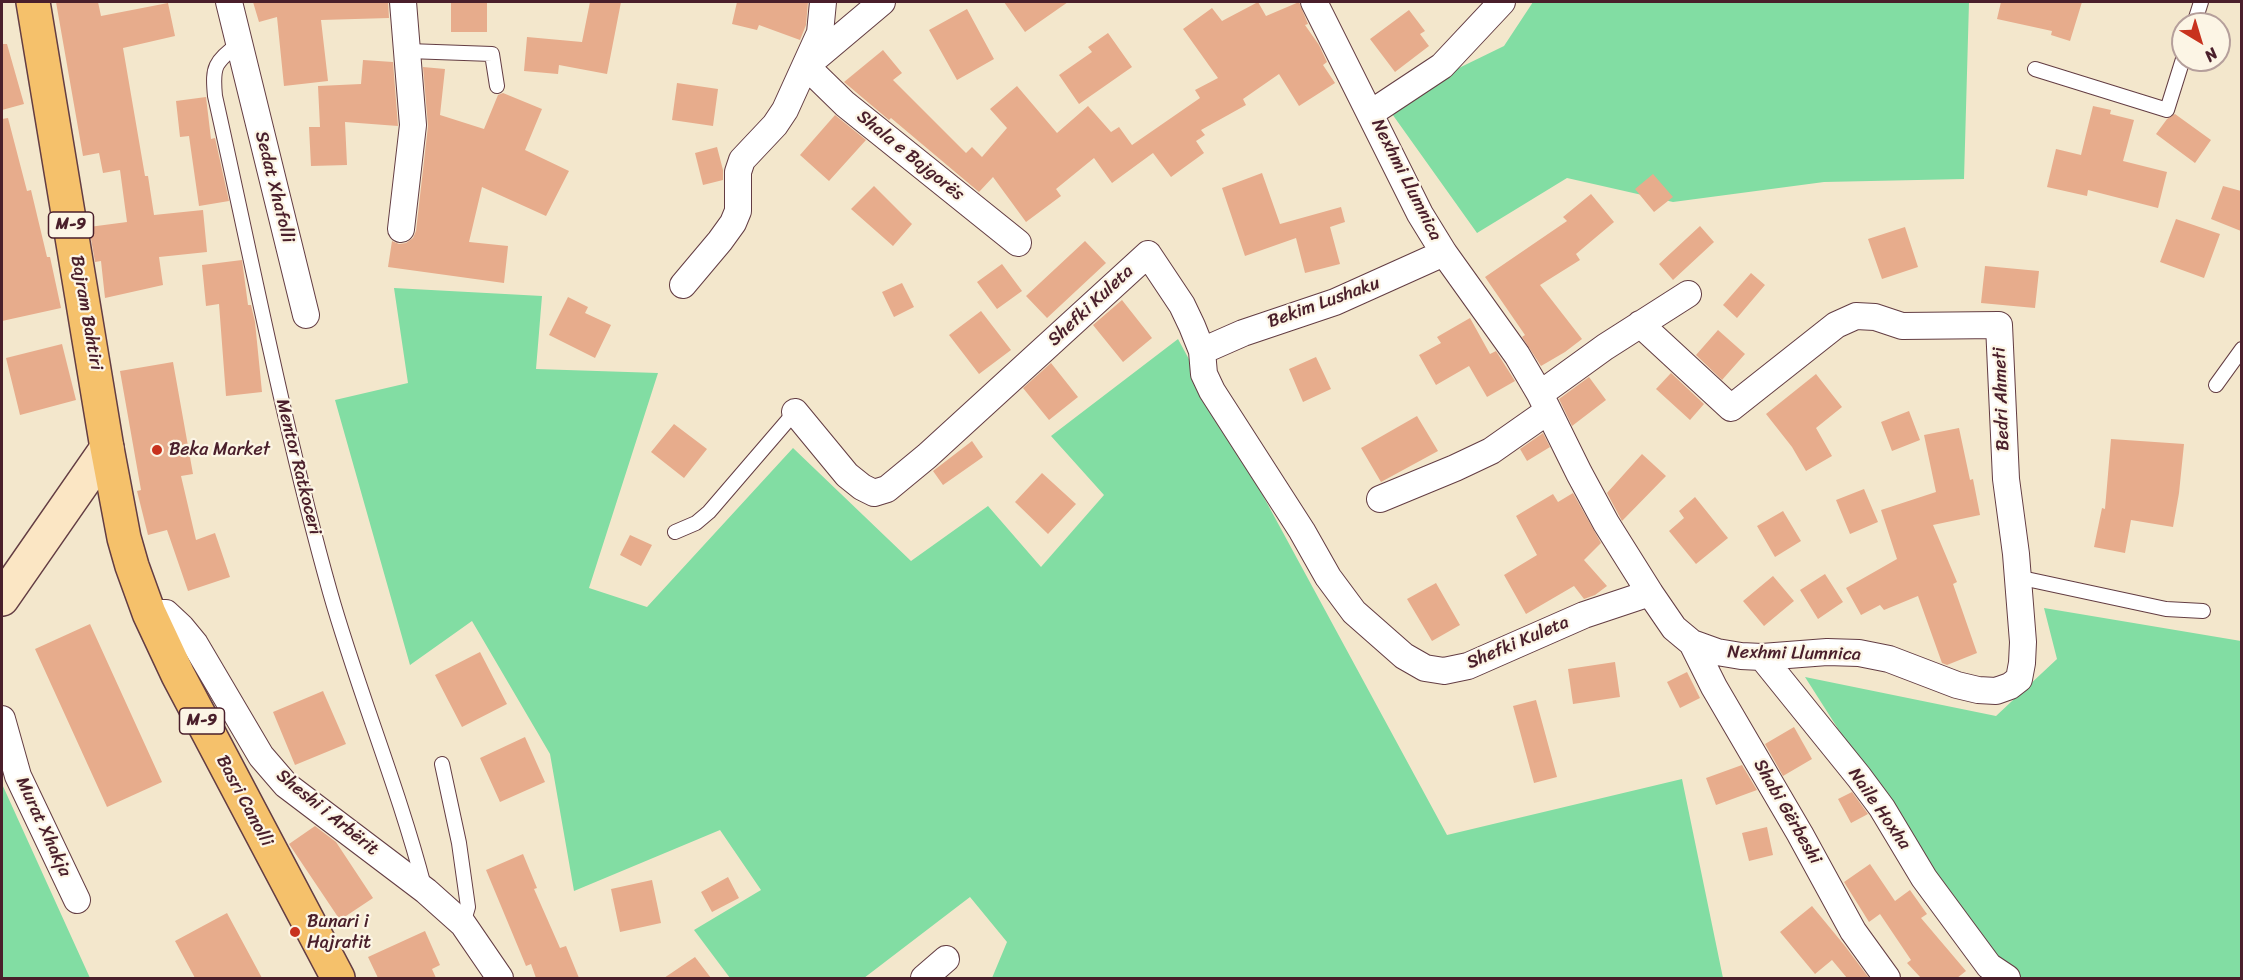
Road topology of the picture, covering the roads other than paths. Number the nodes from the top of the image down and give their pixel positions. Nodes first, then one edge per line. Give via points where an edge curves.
1 (33, 2) edge
2 (229, 2) edge
3 (403, 2) edge
4 (823, 2) edge
5 (882, 2) edge
6 (1314, 2) edge
7 (1502, 2) edge
8 (241, 51) junction
9 (408, 51) junction
10 (806, 66) junction
11 (2035, 69) dead end
12 (2179, 72) edge
13 (496, 86) dead end
14 (1371, 113) junction
15 (401, 229) dead end
16 (1018, 243) dead end
17 (1444, 253) junction
18 (682, 285) dead end
19 (1688, 294) dead end
20 (306, 315) dead end
21 (1640, 324) junction
22 (2241, 349) edge
23 (1202, 351) junction
24 (2216, 385) dead end
25 (1544, 403) junction
26 (795, 412) joint
27 (107, 448) junction
28 (1380, 499) dead end
29 (675, 532) dead end
30 (2017, 577) junction
31 (1650, 593) junction
32 (2, 599) edge
33 (2203, 611) dead end
34 (149, 613) junction
35 (1692, 643) junction
36 (1762, 657) junction
37 (2019, 679) joint
38 (2, 718) edge
39 (442, 765) dead end
40 (426, 891) junction
41 (77, 900) dead end
42 (463, 924) junction
43 (946, 959) dead end
44 (1998, 972) edge
45 (338, 978) edge
46 (500, 978) edge
47 (924, 978) edge
48 (1887, 978) edge

1 - 27 main road, Bajram Bahtiri / M-9
2 - 8 street
3 - 9 street
4 - 10 street via 820,33
5 - 10 street
6 - 14 street, Nexhmi Llumnica
7 - 14 street via 1442,66
8 - 20 street, Sedat Xhafolli
8 - 40 lane, Mentor Ratkoceri via 223,56 213,71 215,96 284,412 331,594
9 - 13 lane via 492,54
9 - 15 street via 413,125
10 - 16 street, Shala e Bajgorës via 845,104
10 - 18 street via 775,125 742,160 738,172 738,211 733,223
11 - 12 lane via 2167,110
14 - 17 street, Nexhmi Llumnica via 1420,214
17 - 23 street, Bekim Lushaku via 1335,302
17 - 25 street, Nexhmi Llumnica via 1516,355
19 - 21 street
21 - 25 street
21 - 30 street, Bedri Ahmeti via 1731,408 1836,325 1856,316 1875,317 1902,326 1999,325 2006,479
22 - 24 lane
23 - 26 street, Shefki Kuleta via 1182,305 1148,254 887,489 874,493 847,475
23 - 31 street, Shefki Kuleta via 1204,374 1212,391 1328,577 1354,612 1404,656 1425,668 1444,671 1468,666 1584,615
25 - 28 street via 1491,451
25 - 31 street, Nexhmi Llumnica via 1606,523
26 - 29 lane, Shefki Kuleta via 709,512
27 - 32 street
27 - 34 main road, Basri Canolli / M-9 via 124,538
30 - 33 lane via 2166,609
30 - 37 street, Bedri Ahmeti via 2023,642
31 - 35 street, Nexhmi Llumnica via 1674,628
34 - 40 street, Sheshi i Arbërit via 166,613 182,627 261,756 286,784
34 - 45 main road, Basri Canolli / M-9
35 - 36 street, Nexhmi Llumnica via 1717,652
35 - 48 street, Shabi Gërbeshi via 1853,931
36 - 37 street, Nexhmi Llumnica via 1859,653 1889,659 1978,690 1996,691
36 - 44 street, Naile Hoxha via 1859,777 1924,878
38 - 41 street, Murat Xhakja via 18,776
39 - 42 lane via 468,907
40 - 42 street, Sheshi i Arbërit
42 - 46 street, Sheshi i Arbërit
43 - 47 street

